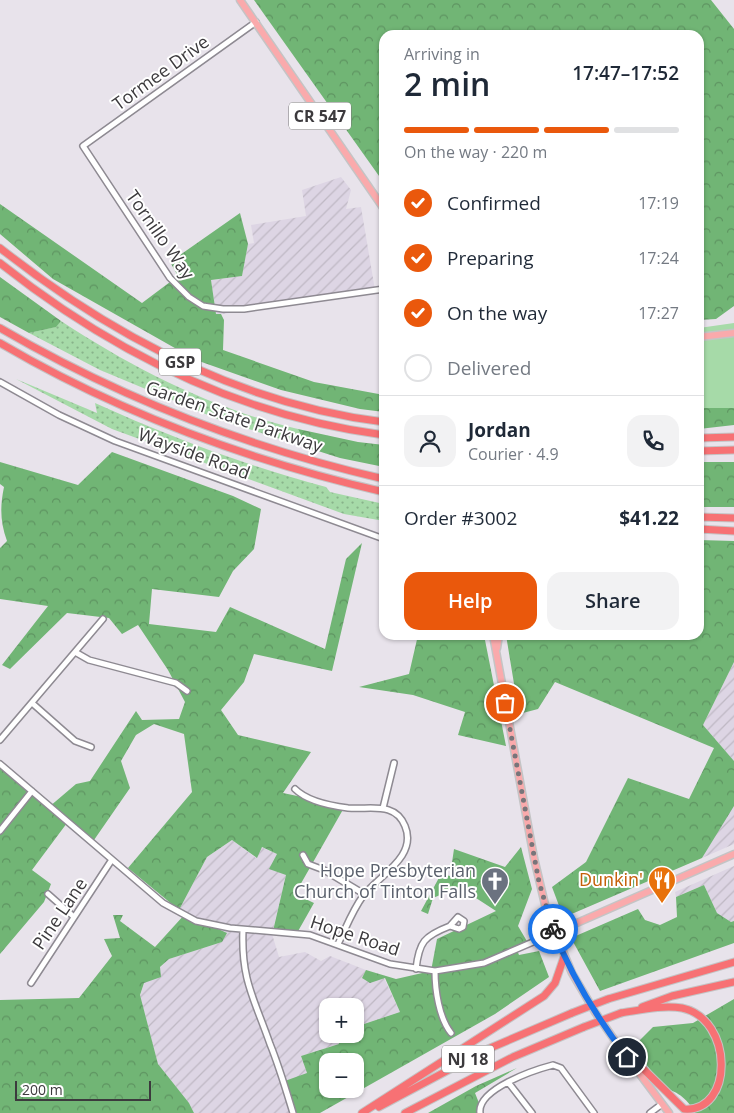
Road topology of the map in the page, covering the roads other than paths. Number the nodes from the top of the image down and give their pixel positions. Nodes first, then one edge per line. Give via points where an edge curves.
1 (240, 0) edge
2 (256, 22) junction
3 (83, 146) joint
4 (379, 202) edge
5 (0, 248) edge
6 (0, 263) edge
7 (379, 290) edge
8 (0, 328) edge
9 (734, 333) edge
10 (704, 337) edge
11 (0, 343) edge
12 (0, 382) edge
13 (379, 421) edge
14 (379, 434) edge
15 (734, 437) edge
16 (704, 438) edge
17 (734, 450) edge
18 (704, 451) edge
19 (379, 478) edge
20 (379, 491) edge
21 (704, 516) edge
22 (734, 518) edge
23 (704, 529) edge
24 (734, 531) edge
25 (379, 537) edge
26 (103, 619) dead end
27 (494, 640) edge
28 (498, 640) edge
29 (496, 651) junction
30 (76, 652) junction
31 (187, 691) dead end
32 (32, 703) junction
33 (0, 740) edge
34 (91, 746) dead end
35 (0, 764) edge
36 (394, 764) dead end
37 (295, 789) dead end
38 (32, 792) junction
39 (383, 808) junction
40 (0, 832) edge
41 (734, 854) edge
42 (303, 855) dead end
43 (111, 861) junction
44 (48, 894) dead end
45 (364, 894) junction
46 (74, 917) junction
47 (450, 926) dead end
48 (244, 930) junction
49 (554, 932) junction
50 (338, 944) junction
51 (564, 956) junction
52 (734, 962) edge
53 (416, 969) junction
54 (435, 971) junction
55 (31, 982) dead end
56 (734, 982) edge
57 (624, 1013) junction
58 (451, 1033) dead end
59 (723, 1035) dead end
60 (616, 1042) junction
61 (508, 1082) junction
62 (662, 1104) junction
63 (711, 1108) dead end
64 (480, 1112) edge
65 (292, 1113) edge
66 (362, 1113) edge
67 (368, 1113) edge
68 (405, 1113) edge
69 (532, 1113) edge
70 (594, 1113) edge
71 (650, 1113) edge
72 (669, 1113) edge

1 - 2 main road, CR 547
2 - 3 street, Tormee Drive
2 - 4 main road, CR 547
3 - 7 street, Tornillo Way via 170,278 202,306 244,309
5 - 13 highway, Garden State Parkway / GSP via 73,303 178,362 269,397
6 - 14 highway, Garden State Parkway / GSP via 88,327 189,380 294,417
8 - 19 highway, Garden State Parkway via 102,383 196,423 295,456
9 - 10 main road
11 - 20 highway, Garden State Parkway via 103,396 191,434 302,471
12 - 25 street, Wayside Road via 115,441
15 - 16 highway
17 - 18 highway
21 - 22 highway
23 - 24 highway
26 - 30 street
27 - 29 main road
28 - 29 main road
29 - 49 main road via 534,858
30 - 31 street via 89,660 176,683
30 - 32 street
32 - 33 street
32 - 34 street via 76,741
35 - 38 street, Hope Road
36 - 39 street
37 - 39 street via 305,797 344,807
38 - 40 street
38 - 43 street, Hope Road
39 - 45 street via 403,820 408,832 407,847 398,862
41 - 49 main road, Hope Road
42 - 45 street via 308,864
43 - 46 street, Pine Lane
43 - 48 street, Hope Road via 175,911 211,925
44 - 46 street
45 - 50 street
46 - 55 street, Pine Lane
47 - 53 street via 424,940
48 - 50 street, Hope Road via 299,933
48 - 65 street via 242,956 246,983 277,1061
49 - 51 main road
49 - 54 street, Hope Road via 484,963
50 - 53 street, Hope Road via 390,964
51 - 60 main road via 594,1012
51 - 66 highway via 555,984 544,996
52 - 67 highway, NJ 18, bridge via 608,999 572,1013 475,1056
53 - 54 street, Hope Road
54 - 58 street via 440,1004
56 - 57 highway, NJ 18 via 672,996
57 - 59 highway via 668,1007 689,1010 709,1020
57 - 68 highway, NJ 18, bridge via 513,1057
60 - 62 main road
60 - 63 highway via 679,1106 694,1111
61 - 64 street via 484,1100
61 - 69 street
61 - 70 street via 556,1066
62 - 71 street
62 - 72 main road

